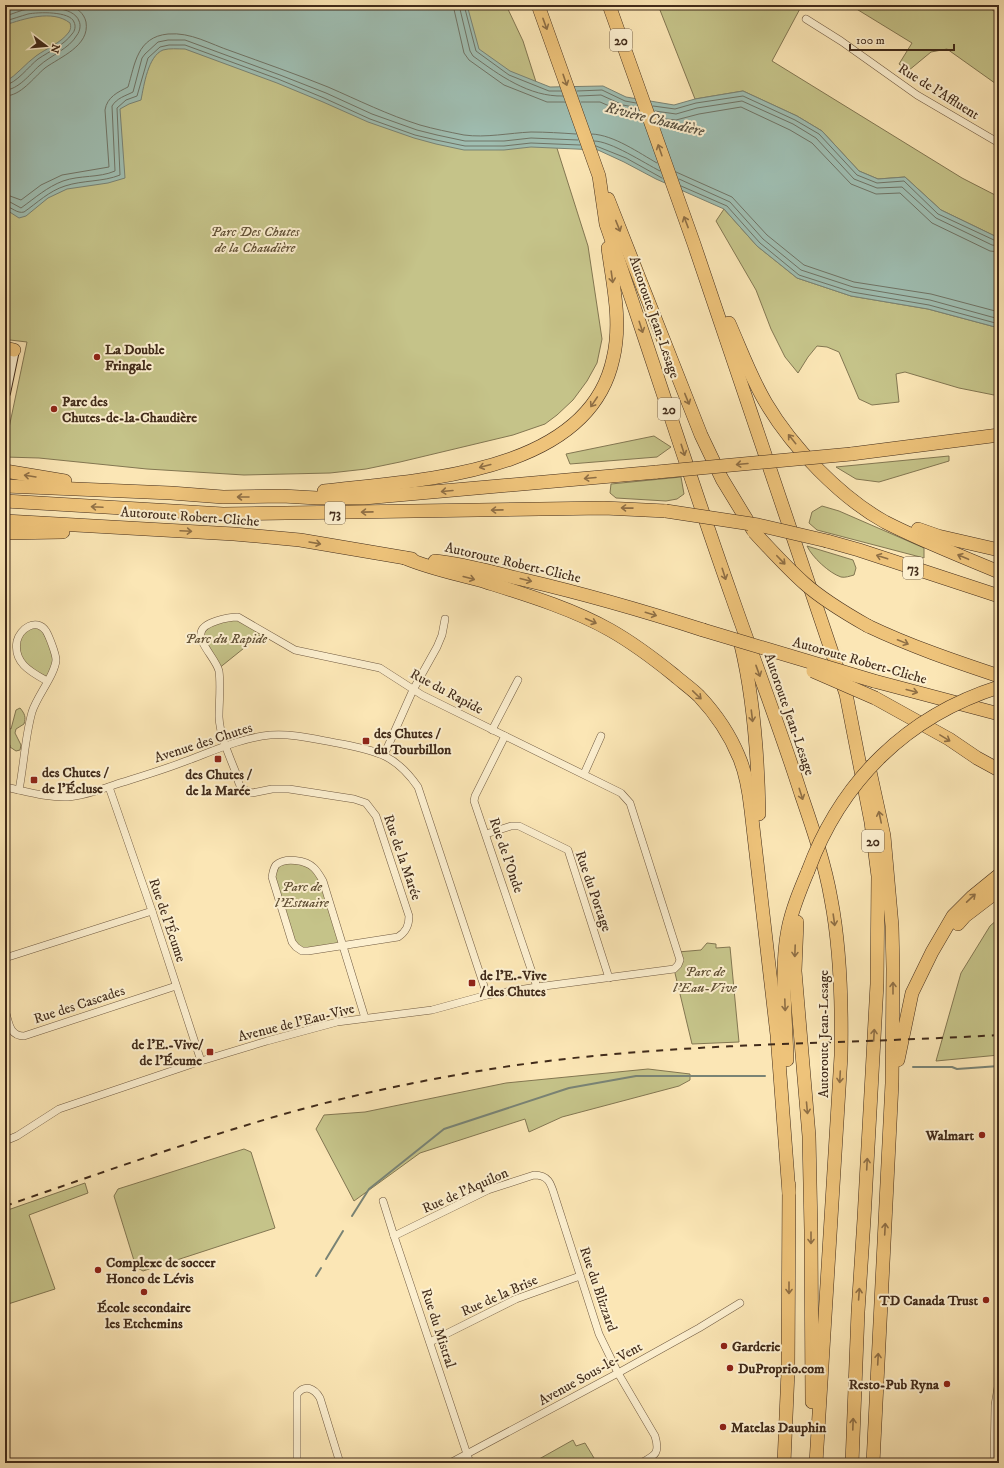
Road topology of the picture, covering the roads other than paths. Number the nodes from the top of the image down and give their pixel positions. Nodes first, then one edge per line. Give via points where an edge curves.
1 (538, 5) edge
2 (609, 5) edge
3 (806, 20) dead end
4 (999, 143) edge
5 (599, 176) junction
6 (606, 224) junction
7 (694, 244) junction
8 (9, 353) edge
9 (5, 393) edge
10 (999, 435) edge
11 (999, 441) edge
12 (878, 450) junction
13 (5, 471) edge
14 (5, 486) edge
15 (838, 487) junction
16 (124, 492) junction
17 (282, 496) junction
18 (5, 501) edge
19 (5, 521) edge
20 (147, 529) junction
21 (5, 533) edge
22 (999, 550) edge
23 (405, 558) junction
24 (999, 572) edge
25 (731, 595) junction
26 (999, 596) edge
27 (445, 619) dead end
28 (758, 647) junction
29 (999, 676) edge
30 (518, 680) dead end
31 (47, 681) junction
32 (999, 687) edge
33 (413, 690) junction
34 (846, 694) junction
35 (999, 714) edge
36 (492, 730) junction
37 (505, 736) junction
38 (601, 736) dead end
39 (226, 746) junction
40 (384, 755) junction
41 (999, 770) edge
42 (584, 774) junction
43 (5, 787) edge
44 (109, 787) junction
45 (19, 790) junction
46 (486, 834) junction
47 (808, 871) junction
48 (999, 875) edge
49 (999, 890) edge
50 (763, 904) junction
51 (152, 911) junction
52 (342, 945) junction
53 (932, 952) junction
54 (5, 958) edge
55 (678, 965) joint
56 (609, 978) junction
57 (176, 986) junction
58 (537, 987) junction
59 (487, 995) junction
60 (5, 1010) edge
61 (365, 1018) junction
62 (202, 1061) junction
63 (892, 1083) junction
64 (5, 1141) edge
65 (547, 1178) joint
66 (789, 1194) junction
67 (384, 1201) dead end
68 (394, 1236) junction
69 (580, 1276) junction
70 (740, 1303) dead end
71 (430, 1342) junction
72 (788, 1371) junction
73 (618, 1373) junction
74 (999, 1381) edge
75 (466, 1455) junction
76 (297, 1463) edge
77 (340, 1463) edge
78 (450, 1463) edge
79 (470, 1463) edge
80 (641, 1463) edge
81 (776, 1463) edge
82 (784, 1463) edge
83 (811, 1463) edge
84 (816, 1463) edge
85 (852, 1463) edge
86 (872, 1463) edge
87 (994, 1463) edge

1 -> 5 highway, Autoroute Jean-Lesage / 20
7 -> 2 highway, 20
3 - 4 street, Rue de l'Affluent via 841,41 917,95
5 - 6 highway, Autoroute Jean-Lesage / 20
5 -> 29 highway, bridge via 701,435 722,479 754,532 804,583 827,601 868,626 935,654
6 -> 17 highway via 617,310 617,339 613,360 599,394 577,423 539,448 480,468 412,482
6 -> 25 highway, Autoroute Jean-Lesage / 20
15 -> 7 highway via 798,447 766,402 751,374
7 - 34 highway, 20
8 - 9 street
10 - 12 highway
11 - 12 highway
12 -> 17 highway, bridge via 364,498
16 -> 13 highway via 97,484
14 - 16 highway
15 - 22 highway via 867,505 919,530
24 -> 15 highway via 885,521
17 -> 16 highway via 223,497
26 -> 18 highway, Autoroute Robert-Cliche / 73, bridge via 827,541 752,524 666,510 604,508 223,514
19 - 20 highway, Autoroute Robert-Cliche / 73
20 - 21 highway
20 -> 23 highway, Autoroute Robert-Cliche / 73 via 300,540
23 -> 28 highway, Autoroute Robert-Cliche / 73, bridge via 440,562 514,577 632,607
23 -> 50 highway via 570,611 635,645 699,696 732,743 747,782
25 -> 50 highway via 745,660 758,770
25 -> 84 highway, Autoroute Jean-Lesage / 20 via 807,811 832,900 838,947 842,1014 841,1056
27 - 33 street via 437,647
28 -> 35 highway, Autoroute Robert-Cliche / 73, bridge
28 -> 41 highway, bridge via 874,698
30 - 36 street
31 - 31 street via 31,672 17,655 18,637 26,627 40,626 46,631 56,659 54,670
31 - 45 street via 32,711
32 - 47 highway, bridge via 945,709 889,748 855,784 840,806 825,830
33 - 36 street, Rue du Rapide
33 - 39 street, Rue du Rapide via 380,668 295,650 238,617 207,624 200,632 201,640 218,669 219,718
33 - 40 street
63 -> 34 highway via 892,926 884,836 863,746
85 -> 34 highway, 20 via 877,984 878,876 871,822
36 - 37 street, Rue du Rapide
37 - 42 street, Rue du Rapide
37 - 46 street, Rue de l'Onde via 474,801
38 - 42 street
39 - 40 street, Avenue des Chutes via 256,737 281,735 361,748
39 - 44 street, Avenue des Chutes
39 - 52 street, Rue de la Marée via 241,786 252,793 289,789 354,798 366,803 376,816 409,916 409,923 398,938
40 - 59 street, Avenue des Chutes via 399,764 418,787
42 - 55 street, Rue du Rapide via 621,793 630,802 680,960
43 - 45 street, Avenue des Chutes
44 - 45 street, Avenue des Chutes via 68,797
44 - 51 street, Rue de l'Écume
46 - 56 street, Rue du Portage via 519,826 568,850
46 - 58 street, Rue de l'Onde
47 -> 66 highway via 788,928 784,956 789,1093
47 -> 83 highway via 800,900 795,971 809,1136
53 -> 48 highway via 953,916
49 - 53 highway via 965,916
50 - 66 highway via 777,1035
51 - 54 street
51 - 57 street, Rue de l'Écume
52 - 52 street via 319,873 313,867 297,861 284,861 277,865 272,877 292,942 296,947 308,951
52 - 61 street
53 - 63 highway via 912,993
55 - 56 street, Avenue de l'Eau-Vive via 674,969
56 - 58 street, Avenue de l'Eau-Vive
57 - 60 street, Rue des Cascades via 24,1036 13,1032
57 - 62 street, Rue de l'Écume
58 - 59 street, Avenue de l'Eau-Vive
59 - 61 street, Avenue de l'Eau-Vive via 432,1010
61 - 62 street, Avenue de l'Eau-Vive via 337,1022
62 - 64 street, Avenue de l'Eau-Vive via 59,1109
86 -> 63 highway
65 - 68 street, Rue de l'Aquilon via 534,1174 488,1190
65 - 69 street, Rue du Blizzard
66 -> 72 highway
67 - 68 street, Rue du Mistral
68 - 71 street, Rue du Mistral
69 - 71 street, Rue de la Brise via 516,1299
69 - 73 street, Rue du Blizzard via 599,1334
70 - 73 street, Avenue Sous-le-Vent
71 - 75 street, Rue du Mistral
72 - 81 highway
72 - 82 highway
73 - 75 street, Avenue Sous-le-Vent
73 - 80 street, Rue du Blizzard via 655,1436 658,1446 657,1451
74 - 87 street via 995,1405
75 - 78 street, Avenue Sous-le-Vent
75 - 79 street, Rue du Mistral
76 - 77 street via 297,1394 305,1388 311,1388 320,1398

